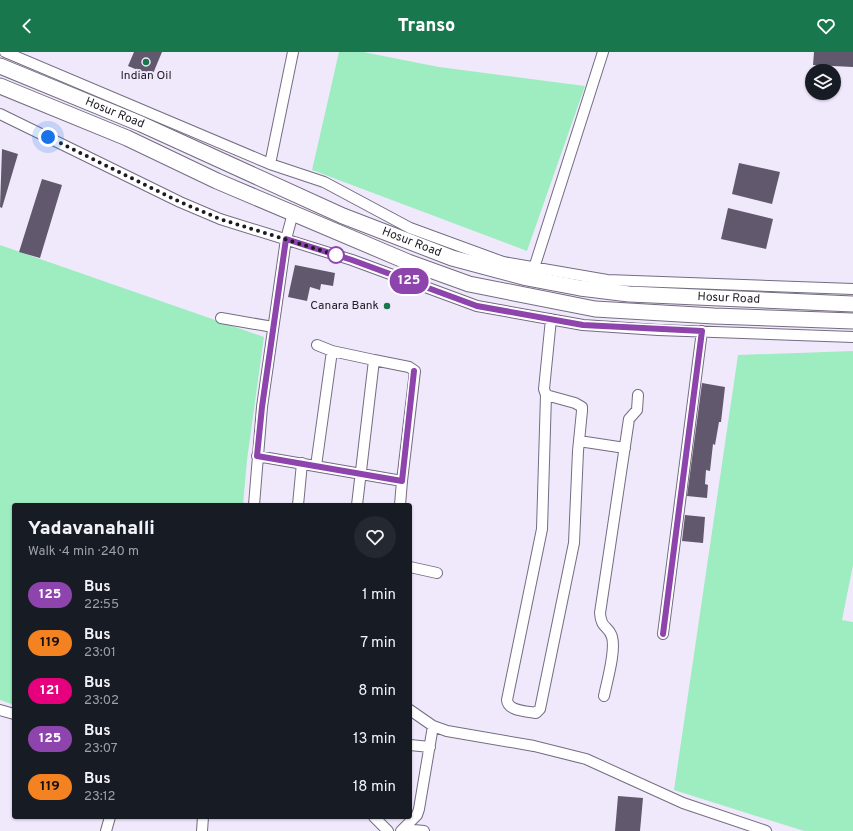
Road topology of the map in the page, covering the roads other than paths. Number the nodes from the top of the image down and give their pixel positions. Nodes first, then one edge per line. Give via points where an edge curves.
1 (5, 52) edge
2 (293, 52) edge
3 (603, 52) edge
4 (0, 66) edge
5 (0, 86) edge
6 (0, 114) edge
7 (144, 118) junction
8 (270, 164) junction
9 (292, 213) junction
10 (286, 239) junction
11 (534, 268) junction
12 (660, 289) junction
13 (853, 289) edge
14 (853, 304) edge
15 (221, 318) dead end
16 (551, 319) junction
17 (853, 322) edge
18 (273, 327) junction
19 (702, 331) junction
20 (853, 337) edge
21 (317, 345) dead end
22 (332, 351) junction
23 (374, 360) junction
24 (546, 395) junction
25 (638, 395) dead end
26 (579, 442) junction
27 (625, 448) junction
28 (257, 456) junction
29 (302, 463) junction
30 (316, 466) junction
31 (360, 473) junction
32 (402, 481) junction
33 (254, 503) edge
34 (298, 503) edge
35 (357, 503) edge
36 (400, 503) edge
37 (412, 567) edge
38 (438, 573) dead end
39 (663, 634) dead end
40 (604, 696) dead end
41 (0, 710) edge
42 (412, 711) edge
43 (12, 713) edge
44 (433, 726) junction
45 (412, 745) edge
46 (430, 747) junction
47 (109, 819) edge
48 (203, 819) edge
49 (376, 819) edge
50 (402, 830) edge
51 (106, 831) edge
52 (202, 831) edge
53 (388, 831) edge
54 (424, 831) edge
55 (766, 831) edge

1 - 7 street
2 - 8 street
3 - 11 street
4 - 7 highway, Hosur Road
5 - 9 highway, Hosur Road via 127,138
6 - 10 street via 180,202 220,219
7 - 8 street
7 - 12 highway, Hosur Road via 343,216 452,258 527,278 580,288
8 - 11 street via 324,182 410,228 503,262
9 - 10 street
9 - 17 highway, Hosur Road via 408,262 470,284 567,304 637,312
10 - 16 street via 352,260 477,306
10 - 18 street
11 - 12 street
12 - 13 street
12 - 14 highway, Hosur Road
15 - 18 street
16 - 19 street via 583,325
16 - 24 street via 544,389
18 - 28 street
19 - 20 street
19 - 39 street
21 - 22 street
22 - 23 street
22 - 30 street
23 - 31 street
23 - 32 street via 409,367 414,371
24 - 26 street via 582,407
24 - 26 street via 542,529 507,700 512,708 536,713 540,709 574,543
25 - 27 street via 637,410 629,419
26 - 27 street
27 - 40 street via 600,613 601,623 612,636 613,646
28 - 29 street
28 - 33 street
29 - 30 street
29 - 34 street
30 - 31 street
31 - 32 street
31 - 35 street
32 - 36 street
37 - 38 street
41 - 43 street
42 - 44 street
44 - 46 street
44 - 55 street via 586,759 683,803
45 - 46 street
46 - 50 street via 419,809
47 - 51 street
48 - 52 street
49 - 53 street
50 - 54 street

